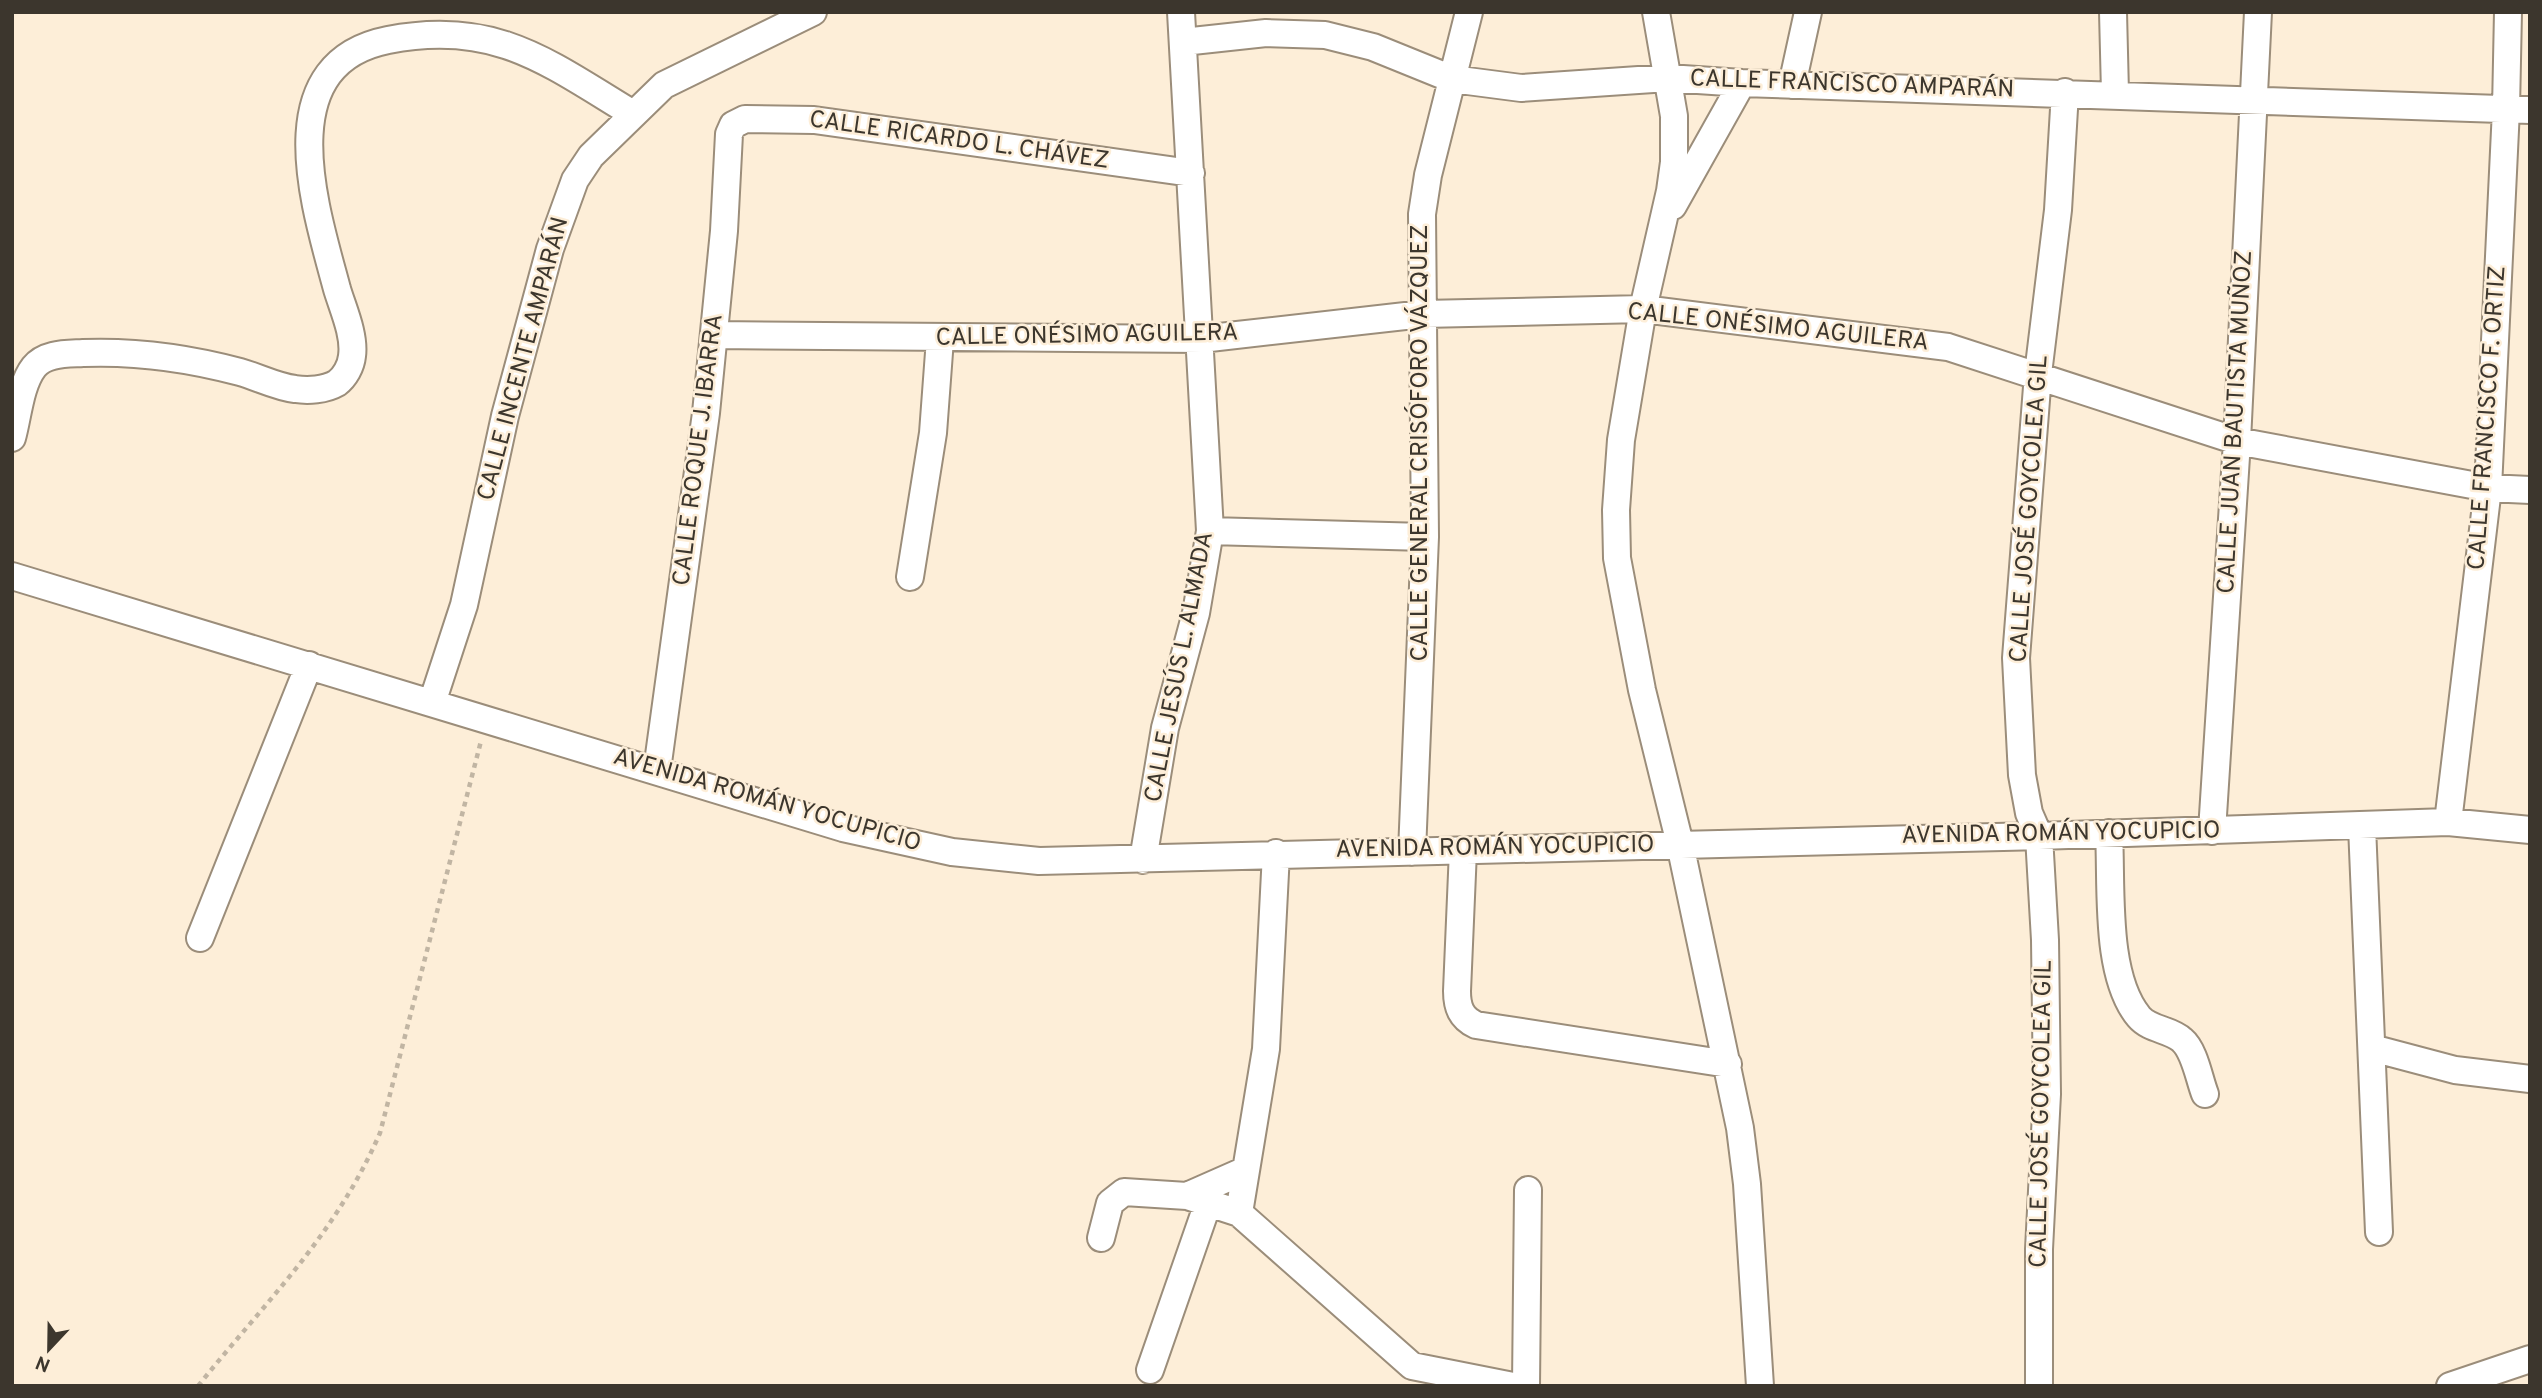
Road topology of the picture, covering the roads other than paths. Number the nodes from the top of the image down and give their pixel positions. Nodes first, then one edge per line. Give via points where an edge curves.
1 (813, 12) edge
2 (1181, 12) edge
3 (1469, 12) edge
4 (1656, 12) edge
5 (1808, 12) edge
6 (2113, 12) edge
7 (2258, 12) edge
8 (2508, 12) edge
9 (1183, 42) junction
10 (1668, 78) junction
11 (1452, 79) junction
12 (1742, 83) junction
13 (1792, 85) junction
14 (2065, 92) junction
15 (2115, 93) junction
16 (2255, 98) junction
17 (2518, 109) edge
18 (634, 114) junction
19 (730, 129) joint
20 (1191, 173) junction
21 (1662, 226) junction
22 (1643, 309) junction
23 (1423, 314) junction
24 (714, 335) junction
25 (940, 339) junction
26 (1201, 339) junction
27 (2038, 374) junction
28 (12, 438) edge
29 (2237, 440) junction
30 (2488, 488) junction
31 (2530, 490) edge
32 (1210, 531) junction
33 (1425, 537) junction
34 (12, 576) edge
35 (910, 577) dead end
36 (309, 665) junction
37 (437, 704) junction
38 (657, 770) junction
39 (2448, 822) junction
40 (2362, 826) junction
41 (2530, 830) edge
42 (2213, 831) junction
43 (2109, 833) junction
44 (2039, 836) junction
45 (1681, 844) junction
46 (1463, 850) junction
47 (1412, 852) junction
48 (1276, 853) junction
49 (1143, 860) junction
50 (200, 938) dead end
51 (2372, 1048) junction
52 (1728, 1064) junction
53 (2530, 1079) edge
54 (2205, 1094) dead end
55 (1246, 1170) junction
56 (1528, 1190) dead end
57 (1197, 1199) junction
58 (1239, 1213) junction
59 (2379, 1232) dead end
60 (1101, 1238) dead end
61 (2530, 1359) edge
62 (1150, 1370) dead end
63 (1513, 1386) edge
64 (1526, 1386) edge
65 (1760, 1386) edge
66 (2039, 1386) edge
67 (2450, 1386) edge

1 - 18 street, CALLE INCENTE AMPARÁN via 664,85
2 - 9 street, CALLE JESÚS L. ALMADA
3 - 11 street, CALLE GENERAL CRISÓFORO VÁZQUEZ
4 - 10 street
5 - 13 street
6 - 15 street
7 - 16 street, CALLE JUAN BAUTISTA MUÑOZ
8 - 17 street, CALLE FRANCISCO F. ORTIZ
9 - 11 street, CALLE FRANCISCO AMPARÁN via 1266,33 1325,35 1373,47
9 - 20 street, CALLE JESÚS L. ALMADA
10 - 11 street, CALLE FRANCISCO AMPARÁN via 1551,88
10 - 12 street, CALLE FRANCISCO AMPARÁN
10 - 21 street via 1675,136
11 - 23 street, CALLE GENERAL CRISÓFORO VÁZQUEZ via 1422,214
12 - 13 street, CALLE FRANCISCO AMPARÁN
12 - 21 street
13 - 14 street, CALLE FRANCISCO AMPARÁN
14 - 15 street, CALLE FRANCISCO AMPARÁN
14 - 27 street, CALLE JOSÉ GOYCOLEA GIL via 2056,223
15 - 16 street, CALLE FRANCISCO AMPARÁN
16 - 17 street, CALLE FRANCISCO AMPARÁN
16 - 29 street, CALLE JUAN BAUTISTA MUÑOZ
17 - 30 street, CALLE FRANCISCO F. ORTIZ
18 - 28 street via 504,42 461,36 407,37 359,51 336,67 321,88 307,141 320,226 351,344 348,371 326,387 293,389 208,365 138,352 61,354 43,359 33,368
18 - 37 street, CALLE INCENTE AMPARÁN via 591,156 565,202 505,416 464,605
19 - 20 street, CALLE RICARDO L. CHÁVEZ via 746,119 814,120
19 - 24 street, CALLE ROQUE J. IBARRA
20 - 26 street, CALLE JESÚS L. ALMADA
21 - 22 street
22 - 23 street, CALLE ONÉSIMO AGUILERA
22 - 27 street, CALLE ONÉSIMO AGUILERA via 1948,347
22 - 45 street via 1619,463 1617,558 1642,690
23 - 26 street, CALLE ONÉSIMO AGUILERA
23 - 33 street, CALLE GENERAL CRISÓFORO VÁZQUEZ
24 - 25 street, CALLE ONÉSIMO AGUILERA
24 - 38 street, CALLE ROQUE J. IBARRA
25 - 26 street, CALLE ONÉSIMO AGUILERA
25 - 35 street via 933,433
26 - 32 street, CALLE JESÚS L. ALMADA
27 - 29 street, CALLE ONÉSIMO AGUILERA
27 - 44 street, CALLE JOSÉ GOYCOLEA GIL via 2016,658 2022,775
29 - 30 street, CALLE ONÉSIMO AGUILERA
29 - 42 street, CALLE JUAN BAUTISTA MUÑOZ
30 - 31 street, CALLE ONÉSIMO AGUILERA
30 - 39 street, CALLE FRANCISCO F. ORTIZ
32 - 33 street
32 - 49 street, CALLE JESÚS L. ALMADA via 1196,613 1165,728
33 - 47 street, CALLE GENERAL CRISÓFORO VÁZQUEZ
34 - 36 street, AVENIDA ROMÁN YOCUPICIO
36 - 37 street, AVENIDA ROMÁN YOCUPICIO
36 - 50 street
37 - 38 street, AVENIDA ROMÁN YOCUPICIO
38 - 49 street, AVENIDA ROMÁN YOCUPICIO via 915,846 994,858
39 - 40 street, AVENIDA ROMÁN YOCUPICIO
39 - 41 street, AVENIDA ROMÁN YOCUPICIO
40 - 42 street, AVENIDA ROMÁN YOCUPICIO
40 - 51 street
42 - 43 street, AVENIDA ROMÁN YOCUPICIO
43 - 44 street, AVENIDA ROMÁN YOCUPICIO
43 - 54 street via 2115,953 2121,983 2140,1019 2186,1044
44 - 45 street, AVENIDA ROMÁN YOCUPICIO
44 - 66 street, CALLE JOSÉ GOYCOLEA GIL via 2047,1094 2039,1249
45 - 46 street, AVENIDA ROMÁN YOCUPICIO
45 - 52 street
46 - 47 street, AVENIDA ROMÁN YOCUPICIO
46 - 52 street via 1457,1002 1466,1020 1476,1026
47 - 48 street, AVENIDA ROMÁN YOCUPICIO
48 - 49 street, AVENIDA ROMÁN YOCUPICIO
48 - 55 street via 1266,1049
51 - 53 street via 2455,1070
51 - 59 street
52 - 65 street via 1747,1184
55 - 57 street
55 - 58 street
56 - 64 street
57 - 58 street
57 - 60 street via 1119,1193 1110,1203
57 - 62 street
58 - 63 street via 1412,1366
61 - 67 street

